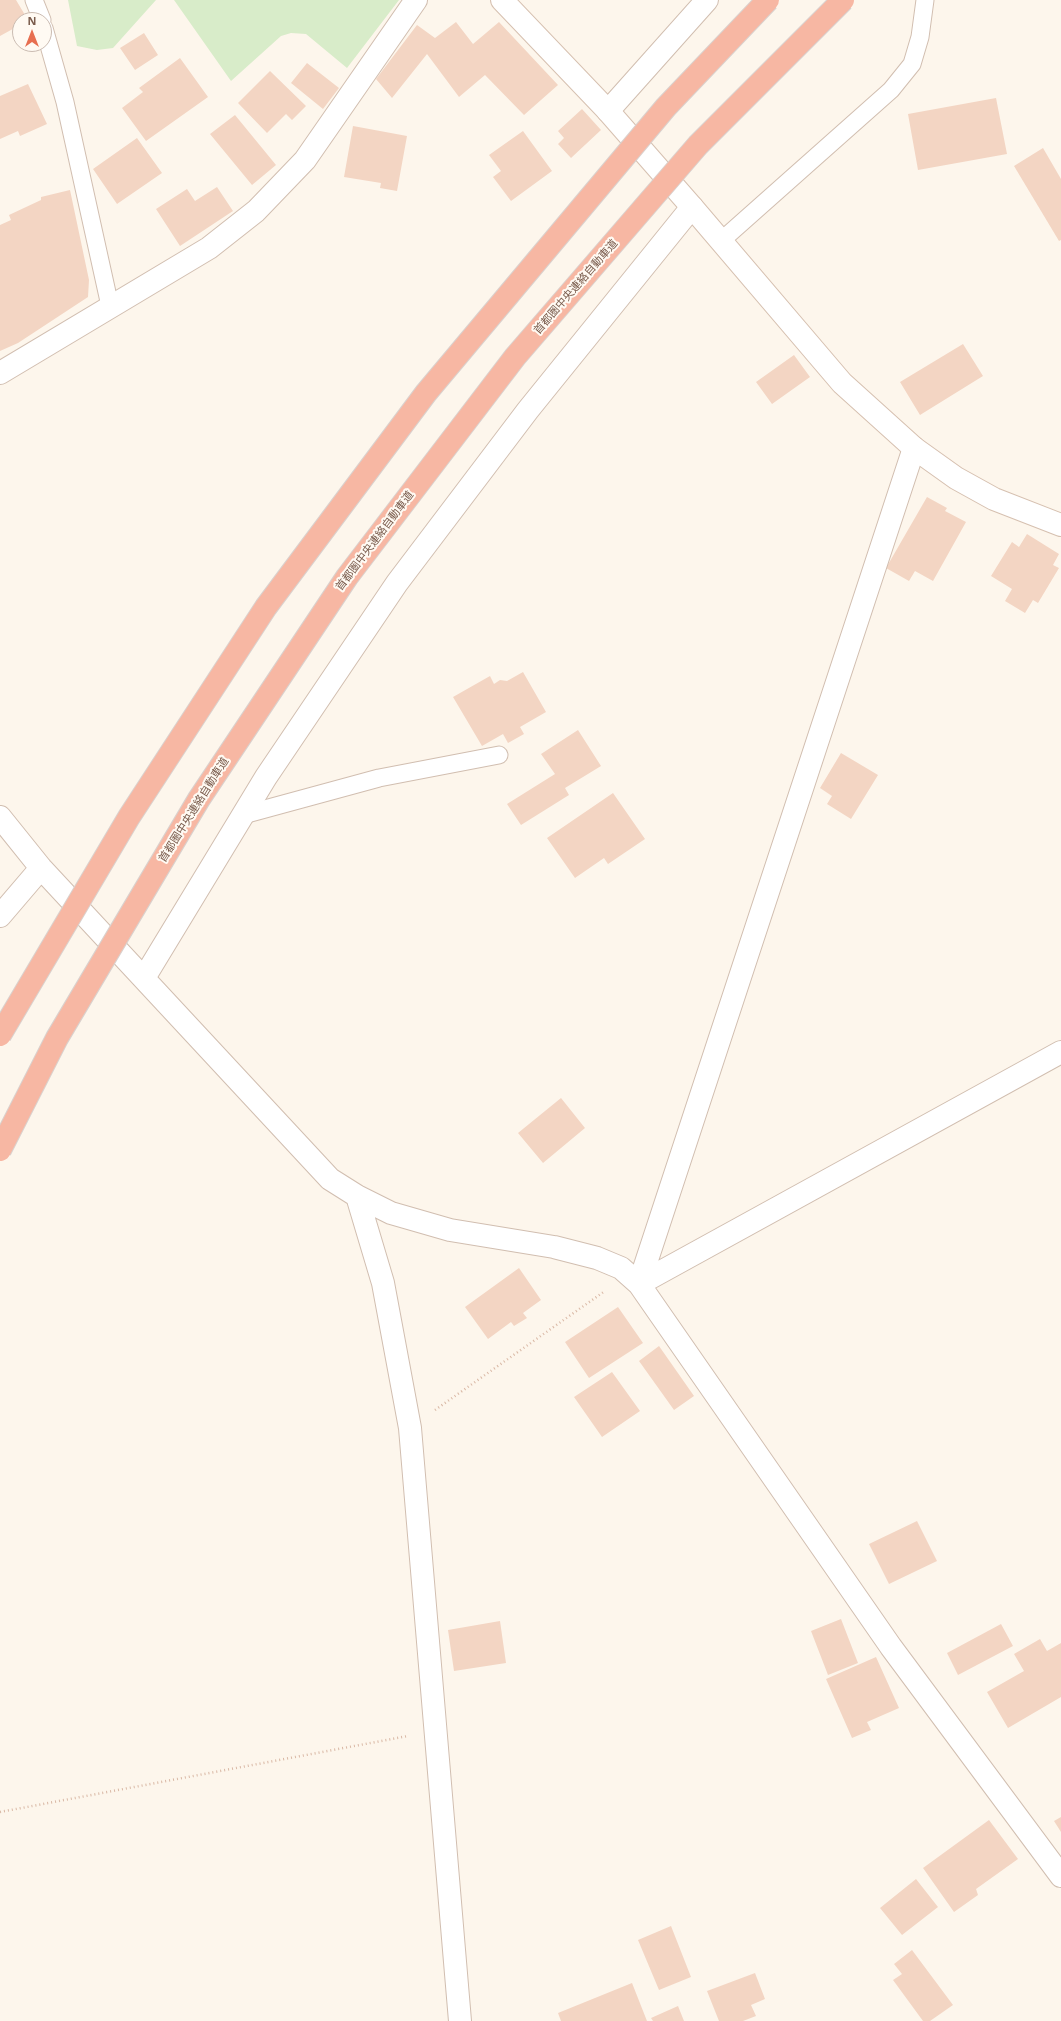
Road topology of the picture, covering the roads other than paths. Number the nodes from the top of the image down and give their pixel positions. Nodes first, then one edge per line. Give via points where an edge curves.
1 (34, 0) edge
2 (416, 0) edge
3 (502, 0) edge
4 (707, 0) edge
5 (768, 0) edge
6 (843, 0) edge
7 (925, 0) edge
8 (39, 12) edge
9 (51, 52) edge
10 (608, 111) junction
11 (692, 207) junction
12 (721, 241) junction
13 (110, 306) junction
14 (0, 372) edge
15 (914, 448) junction
16 (1061, 525) edge
17 (499, 755) dead end
18 (243, 815) junction
19 (0, 817) edge
20 (41, 868) junction
21 (0, 916) edge
22 (144, 978) junction
23 (0, 1035) edge
24 (1061, 1052) edge
25 (0, 1150) edge
26 (357, 1196) junction
27 (639, 1284) junction
28 (1061, 1876) edge
29 (460, 2021) edge

1 - 8 lane
2 - 13 street via 305,160 256,211 209,248
3 - 10 street
4 - 10 street
5 - 23 highway, bridge via 666,106 426,393 266,607 128,816
6 - 25 highway, 首都圏中央連絡自動車道, bridge via 698,145 515,357 347,577 199,799 57,1038
7 - 12 lane via 920,37 912,64 891,90
9 - 13 lane via 65,102
10 - 11 street
11 - 12 street
11 - 18 street via 528,410 397,583
12 - 15 street via 842,383
13 - 14 street
15 - 16 street via 956,478 994,499
15 - 27 street
17 - 18 lane via 379,778
18 - 22 street
19 - 20 street
20 - 21 street
20 - 22 street
22 - 26 street via 330,1179
24 - 27 street
26 - 27 street via 391,1213 450,1230 554,1247 597,1258 621,1268
26 - 29 street via 383,1282 410,1428
27 - 28 street via 891,1647

